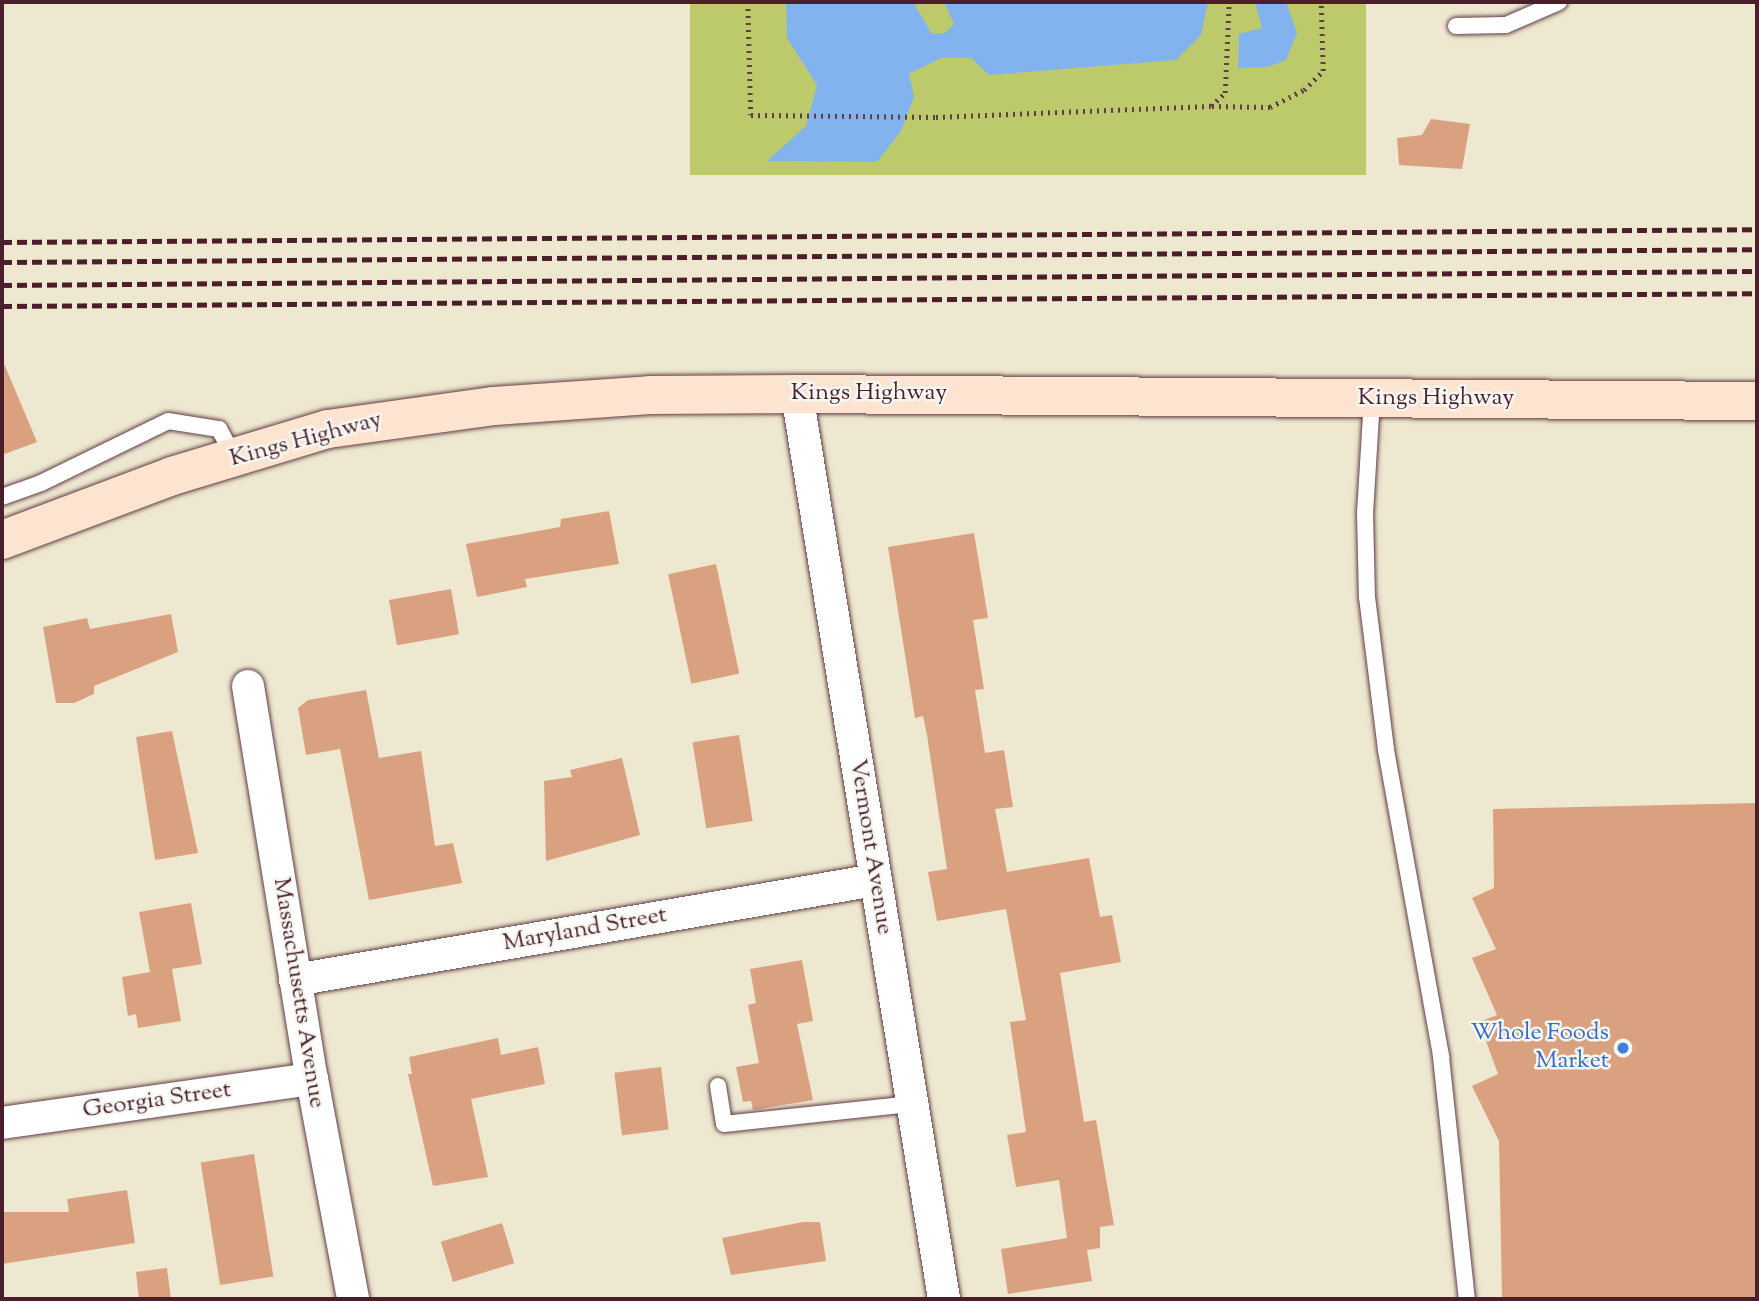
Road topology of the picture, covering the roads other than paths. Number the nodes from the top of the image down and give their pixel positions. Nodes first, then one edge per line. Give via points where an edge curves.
1 (1559, 2) edge
2 (1456, 26) dead end
3 (797, 394) junction
4 (1372, 398) junction
5 (1757, 401) edge
6 (235, 458) junction
7 (2, 497) edge
8 (2, 540) edge
9 (248, 686) dead end
10 (875, 880) junction
11 (295, 980) junction
12 (312, 1079) junction
13 (718, 1086) dead end
14 (912, 1104) junction
15 (2, 1123) edge
16 (353, 1299) edge
17 (944, 1299) edge
18 (1467, 1299) edge

1 - 2 lane via 1506,26
3 - 4 main road, Kings Highway
3 - 6 main road, Kings Highway via 650,395 423,412 328,429
3 - 10 street, Vermont Avenue
4 - 5 main road, Kings Highway
4 - 18 lane via 1364,512 1367,597 1385,750 1441,1057
6 - 7 lane via 219,429 168,421
6 - 8 main road, Kings Highway via 172,475
9 - 11 street, Massachusetts Avenue
10 - 11 street, Maryland Street
10 - 14 street, Vermont Avenue
11 - 12 street, Massachusetts Avenue
12 - 15 street, Georgia Street
12 - 16 street, Massachusetts Avenue
13 - 14 lane via 724,1124
14 - 17 street, Vermont Avenue

